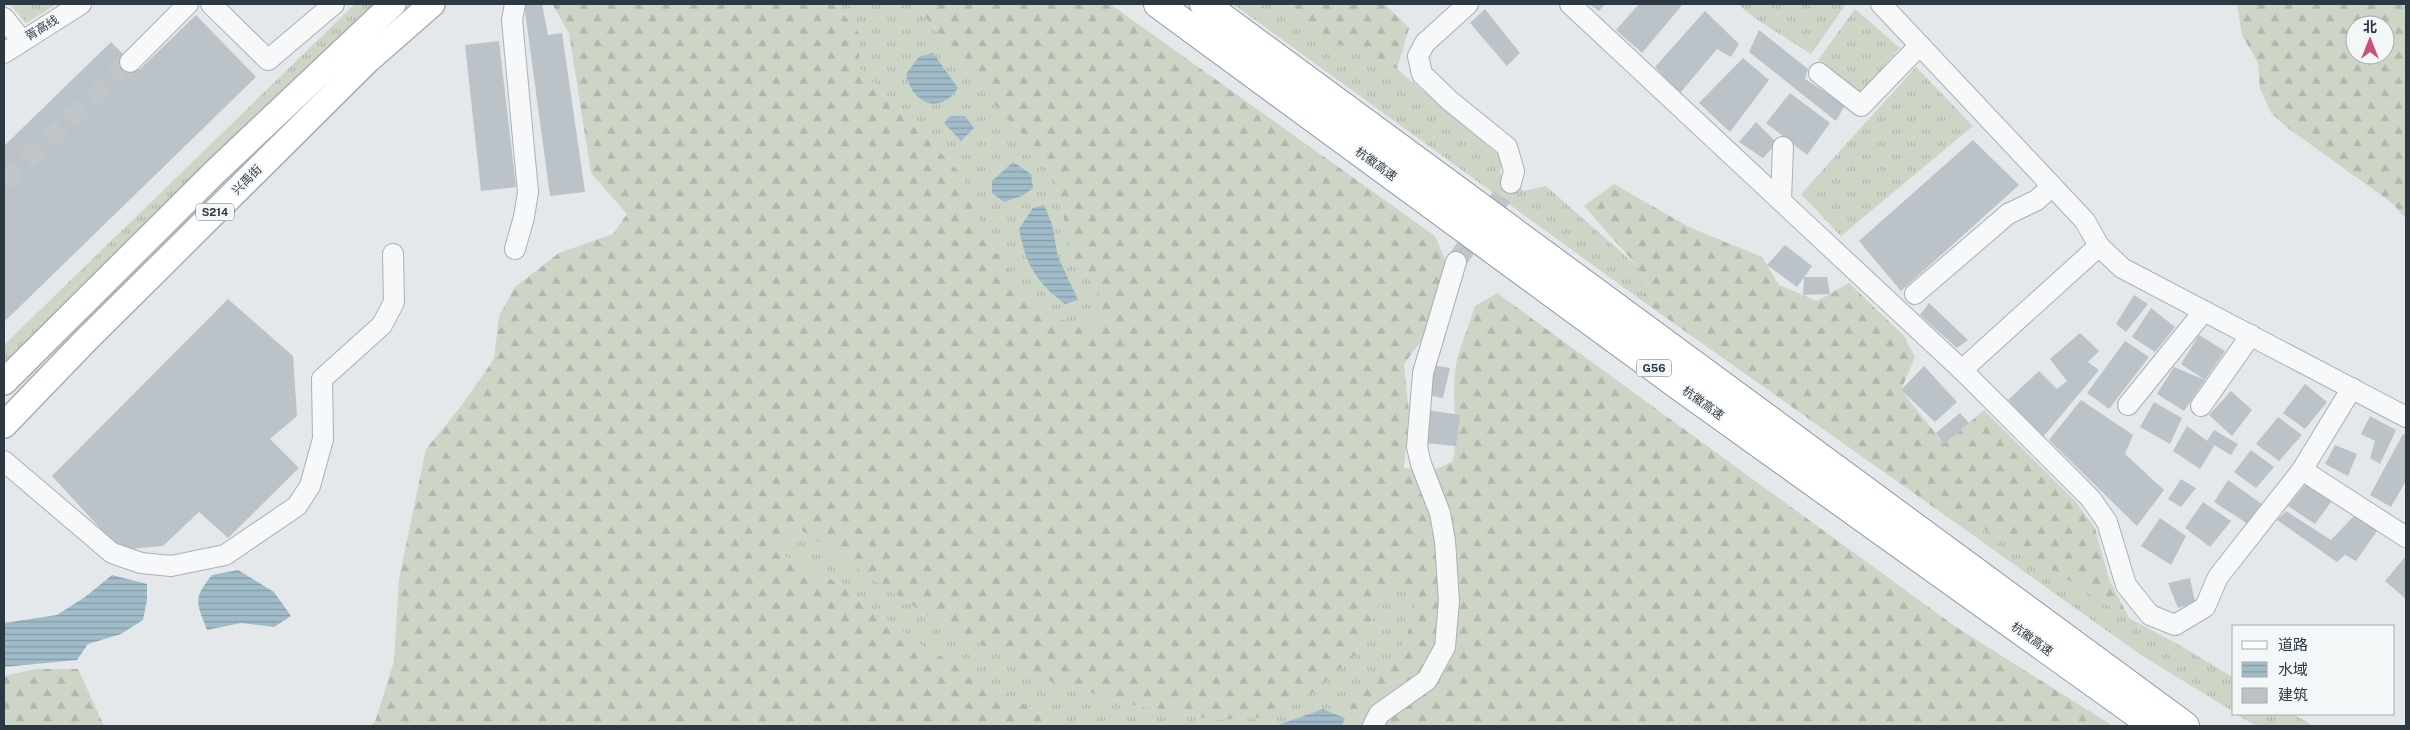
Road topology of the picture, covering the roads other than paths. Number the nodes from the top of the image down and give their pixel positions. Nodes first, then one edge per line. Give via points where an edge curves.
1 (81, 4) edge
2 (188, 4) edge
3 (211, 4) edge
4 (334, 4) edge
5 (393, 4) edge
6 (432, 4) edge
7 (514, 4) edge
8 (1158, 4) edge
9 (1204, 4) edge
10 (1468, 4) edge
11 (1570, 4) edge
12 (1881, 4) edge
13 (4, 18) edge
14 (22, 41) junction
15 (1920, 45) junction
16 (4, 52) edge
17 (130, 62) tunnel mouth
18 (1820, 73) dead end
19 (1783, 148) dead end
20 (1511, 183) tunnel mouth
21 (2052, 186) junction
22 (1781, 200) junction
23 (2099, 246) junction
24 (516, 249) dead end
25 (393, 254) dead end
26 (1456, 262) tunnel mouth
27 (1915, 294) dead end
28 (2204, 311) junction
29 (2251, 335) junction
30 (1962, 370) junction
31 (4, 382) edge
32 (2352, 388) junction
33 (2128, 405) dead end
34 (2201, 406) dead end
35 (2406, 417) edge
36 (4, 425) edge
37 (4, 461) edge
38 (2302, 470) junction
39 (2406, 537) edge
40 (1373, 726) edge
41 (2154, 726) edge
42 (2185, 726) edge

1 - 14 street, 胥高线
2 - 17 street
3 - 4 street via 268,60
5 - 31 main road, S214 via 216,171
6 - 36 main road, 兴禹街 / S214 via 361,68
7 - 24 street via 512,20 528,192
8 - 41 highway, 杭徽高速 / G56 via 1687,392
9 - 42 highway, 杭徽高速 / G56
10 - 20 street via 1424,43 1418,56 1422,74 1507,147 1514,171
11 - 22 street
12 - 15 street
13 - 14 street
14 - 16 street, 胥高线
15 - 18 street via 1861,106
15 - 21 street
19 - 22 street
21 - 23 street via 2085,221
21 - 27 street via 2037,200 2008,214
22 - 30 street
23 - 28 street via 2122,268
23 - 30 street
25 - 37 street via 394,302 382,326 322,379 323,439 310,486 297,506 225,555 171,566 141,563 112,553
26 - 40 street via 1423,373 1417,447 1440,513 1445,541 1449,601 1445,647 1427,680 1379,714
28 - 29 street
28 - 33 street
29 - 32 street
29 - 34 street
30 - 38 street via 2092,499 2107,522 2126,585 2150,615 2175,625 2205,607 2218,576
32 - 35 street
32 - 38 street
38 - 39 street

